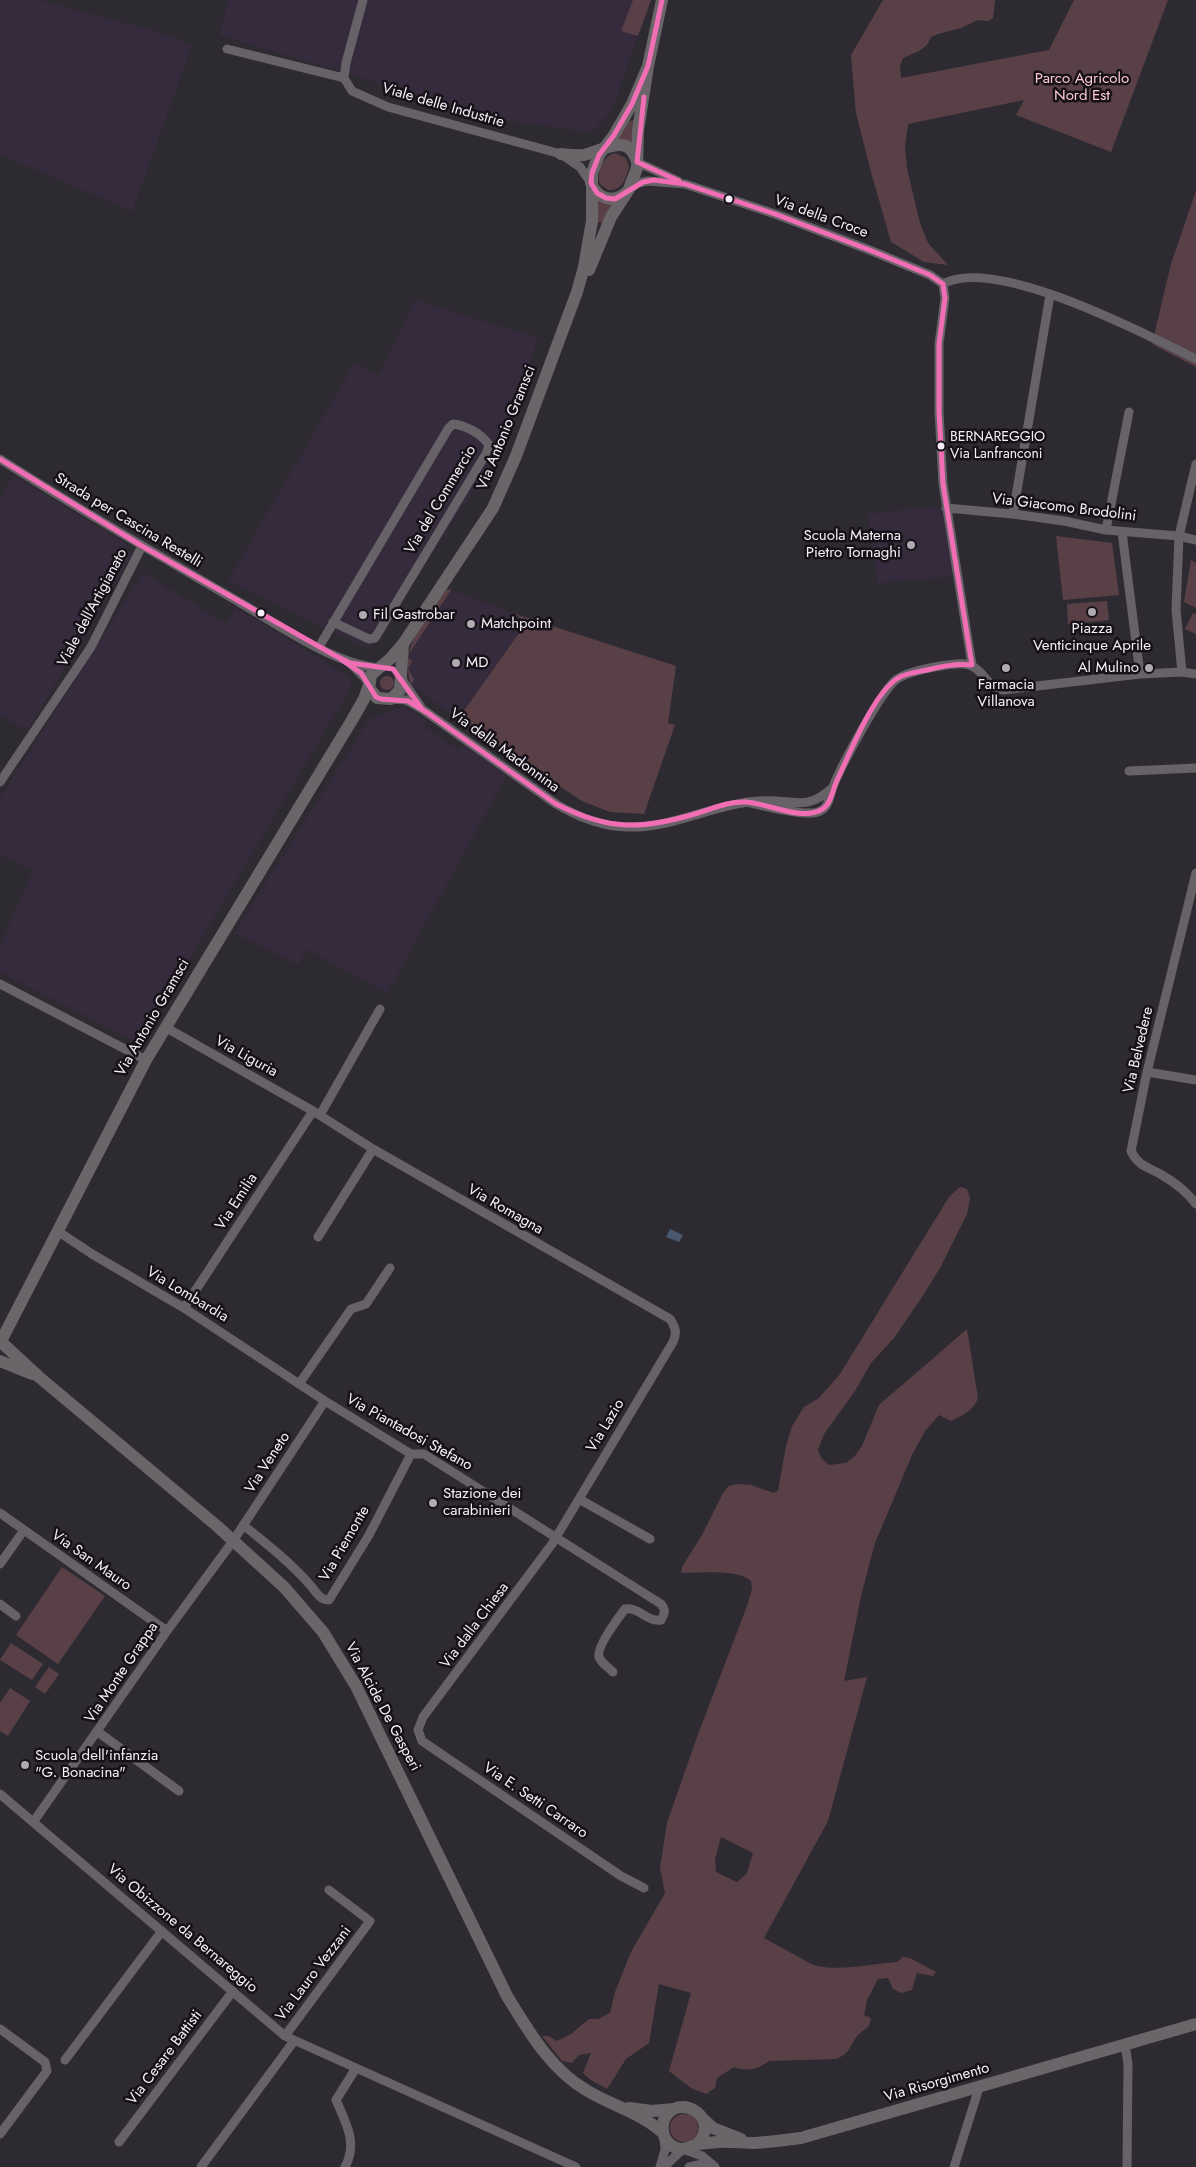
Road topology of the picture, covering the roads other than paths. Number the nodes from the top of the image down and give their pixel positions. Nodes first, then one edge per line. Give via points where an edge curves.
1 (363, 0) edge
2 (662, 0) edge
3 (227, 49) dead end
4 (648, 66) junction
5 (344, 78) junction
6 (605, 148) junction
7 (561, 154) junction
8 (637, 162) junction
9 (591, 183) junction
10 (685, 184) junction
11 (626, 192) junction
12 (943, 284) junction
13 (577, 292) junction
14 (1050, 295) junction
15 (1196, 359) edge
16 (1130, 412) dead end
17 (0, 459) edge
18 (1196, 464) edge
19 (946, 508) junction
20 (1013, 514) junction
21 (1106, 530) junction
22 (1122, 532) junction
23 (1179, 536) junction
24 (1196, 540) edge
25 (142, 546) junction
26 (334, 622) junction
27 (403, 644) junction
28 (319, 647) junction
29 (350, 663) junction
30 (972, 665) junction
31 (379, 668) junction
32 (1182, 672) junction
33 (1140, 674) junction
34 (1196, 674) edge
35 (401, 678) junction
36 (368, 685) junction
37 (388, 699) junction
38 (422, 709) junction
39 (352, 720) junction
40 (1196, 768) edge
41 (1129, 771) dead end
42 (0, 782) edge
43 (1195, 877) edge
44 (0, 984) edge
45 (380, 1009) dead end
46 (165, 1027) junction
47 (146, 1060) junction
48 (1147, 1072) junction
49 (1196, 1080) edge
50 (317, 1113) junction
51 (373, 1149) junction
52 (1196, 1204) edge
53 (58, 1232) junction
54 (318, 1237) dead end
55 (390, 1268) dead end
56 (184, 1308) junction
57 (675, 1328) joint
58 (0, 1342) edge
59 (0, 1361) edge
60 (39, 1377) junction
61 (299, 1384) junction
62 (325, 1401) junction
63 (412, 1454) junction
64 (579, 1499) junction
65 (0, 1513) edge
66 (243, 1525) junction
67 (24, 1530) junction
68 (556, 1538) junction
69 (650, 1539) dead end
70 (233, 1541) junction
71 (0, 1564) edge
72 (0, 1604) edge
73 (16, 1616) dead end
74 (167, 1631) junction
75 (613, 1672) dead end
76 (418, 1730) joint
77 (98, 1732) junction
78 (179, 1791) dead end
79 (0, 1794) edge
80 (34, 1821) junction
81 (644, 1888) dead end
82 (329, 1890) dead end
83 (162, 1931) junction
84 (233, 1991) junction
85 (1196, 2024) edge
86 (0, 2029) edge
87 (285, 2036) junction
88 (294, 2041) junction
89 (1125, 2045) junction
90 (65, 2060) dead end
91 (356, 2068) junction
92 (979, 2088) junction
93 (619, 2108) junction
94 (674, 2109) junction
95 (703, 2119) junction
96 (0, 2134) edge
97 (664, 2135) junction
98 (119, 2142) dead end
99 (755, 2143) junction
100 (697, 2144) junction
101 (683, 2149) junction
102 (713, 2166) edge
103 (201, 2167) edge
104 (345, 2167) edge
105 (576, 2167) edge
106 (662, 2167) edge
107 (689, 2167) edge
108 (954, 2167) edge
109 (1127, 2167) edge

1 - 5 street
2 - 4 street
3 - 5 street
4 - 6 street via 632,104
4 - 8 street via 638,131
5 - 7 street, Viale delle Industrie via 352,91 388,107
6 - 7 street via 585,155
6 - 8 street via 615,144 625,146
6 - 9 street via 598,157
7 - 9 street via 580,167
8 - 10 street
8 - 11 street
9 - 11 street via 597,193 606,198 617,198
9 - 13 street via 592,221
10 - 11 street via 648,181
10 - 12 street, Via della Croce via 830,235 930,275
11 - 13 street
12 - 14 street via 961,278 983,278
12 - 19 street via 939,411
13 - 27 street, Via Antonio Gramsci via 516,456 493,508
14 - 15 street via 1114,318
14 - 20 street
16 - 21 street
17 - 25 street, Strada per Cascina Restelli
18 - 23 street
19 - 20 street, Via Giacomo Brodolini
19 - 30 street
20 - 21 street, Via Giacomo Brodolini
21 - 22 street, Via Giacomo Brodolini
22 - 23 street, Via Giacomo Brodolini
22 - 33 street
23 - 24 street, Via Giacomo Brodolini
23 - 32 street via 1176,610
25 - 28 street, Strada per Cascina Restelli
25 - 42 street, Viale dell'Artigianato via 91,647
26 - 26 street, Via del Commercio via 369,639 375,638 487,452 489,445 485,438 460,424 453,424 448,429
26 - 28 street, Via del Commercio
27 - 31 street, Via Antonio Gramsci
27 - 35 street
28 - 29 street
29 - 31 street
29 - 36 street
30 - 33 street via 994,688 1000,690
30 - 38 street, Via della Madonnina via 951,665 894,681 880,698 833,787 828,804 813,813 746,802 654,825 622,827 598,823 556,804
31 - 35 street via 394,669
31 - 36 street via 371,675
32 - 33 street
32 - 34 street
35 - 37 street via 400,690
35 - 38 street, Via della Madonnina
36 - 37 street via 375,696
36 - 39 street, Via Antonio Gramsci
37 - 38 street, Via della Madonnina via 406,700
37 - 39 street, Via Antonio Gramsci
39 - 46 street, Via Antonio Gramsci
40 - 41 street
43 - 48 street, Via Belvedere
44 - 47 street
45 - 50 street
46 - 47 street, Via Antonio Gramsci
46 - 50 street, Via Liguria
47 - 53 street, Via Antonio Gramsci
48 - 49 street
48 - 52 street, Via Belvedere via 1131,1151 1136,1161 1189,1195
50 - 51 street, Via Romagna
50 - 56 street, Via Emilia
51 - 54 street
51 - 57 street, Via Romagna via 670,1320
53 - 56 street, Via Lombardia
53 - 58 street, Via Antonio Gramsci
55 - 61 street via 366,1304 351,1309
56 - 61 street, Via Lombardia
57 - 64 street, Via Lazio via 673,1342
58 - 60 street, Via Alcide De Gasperi
59 - 60 street, Via Alcide De Gasperi
60 - 70 street, Via Alcide De Gasperi
61 - 62 street, Via Lombardia
62 - 63 street, Via Piantadosi Stefano
62 - 66 street, Via Veneto
63 - 66 street, Via Piemonte via 369,1535 329,1600 319,1597 306,1580
63 - 68 street, Via Piantadosi Stefano via 424,1454
64 - 68 street, Via Lazio
64 - 69 street
65 - 67 street, Via San Mauro
66 - 70 street, Via Veneto
67 - 71 street
67 - 74 street, Via San Mauro
68 - 75 street, Via Piantadosi Stefano via 665,1608 661,1620 654,1621 636,1609 625,1609 599,1649 602,1662
68 - 76 street, Via dalla Chiesa via 423,1718
70 - 74 street, Via Monte Grappa
70 - 93 street, Via Alcide De Gasperi via 302,1606 340,1658 507,1996 527,2029 555,2065 571,2079
72 - 73 street
74 - 77 street, Via Monte Grappa
76 - 81 street, Via E. Setti Carraro via 422,1741 621,1876
77 - 78 street
77 - 80 street, Via Monte Grappa
79 - 80 street, Via Obizzone da Bernareggio
80 - 83 street, Via Obizzone da Bernareggio
82 - 87 street, Via Lauro Vezzani via 370,1921
83 - 84 street, Via Obizzone da Bernareggio
83 - 90 street
84 - 87 street, Via Obizzone da Bernareggio
84 - 98 street, Via Cesare Battisti
85 - 89 street, Via Risorgimento
86 - 96 street via 45,2062 47,2071
87 - 88 street, Via Obizzone da Bernareggio
88 - 91 street, Via Obizzone da Bernareggio
88 - 103 street
89 - 92 street, Via Risorgimento
89 - 109 street via 1128,2064
91 - 104 street via 336,2100 352,2134 350,2157
91 - 105 street, Via Obizzone da Bernareggio
92 - 99 street, Via Risorgimento via 801,2138
92 - 108 street
93 - 94 street, Via Alcide De Gasperi
93 - 97 street, Via Alcide De Gasperi via 646,2120
94 - 95 street, Via Risorgimento via 690,2108
94 - 97 street via 664,2121
95 - 99 street, Via Risorgimento via 713,2128
95 - 100 street via 704,2135
97 - 101 street via 672,2146
97 - 106 street
99 - 100 street, Via Risorgimento
100 - 101 street, Via Risorgimento
101 - 102 street via 702,2156
101 - 106 street
102 - 107 street

